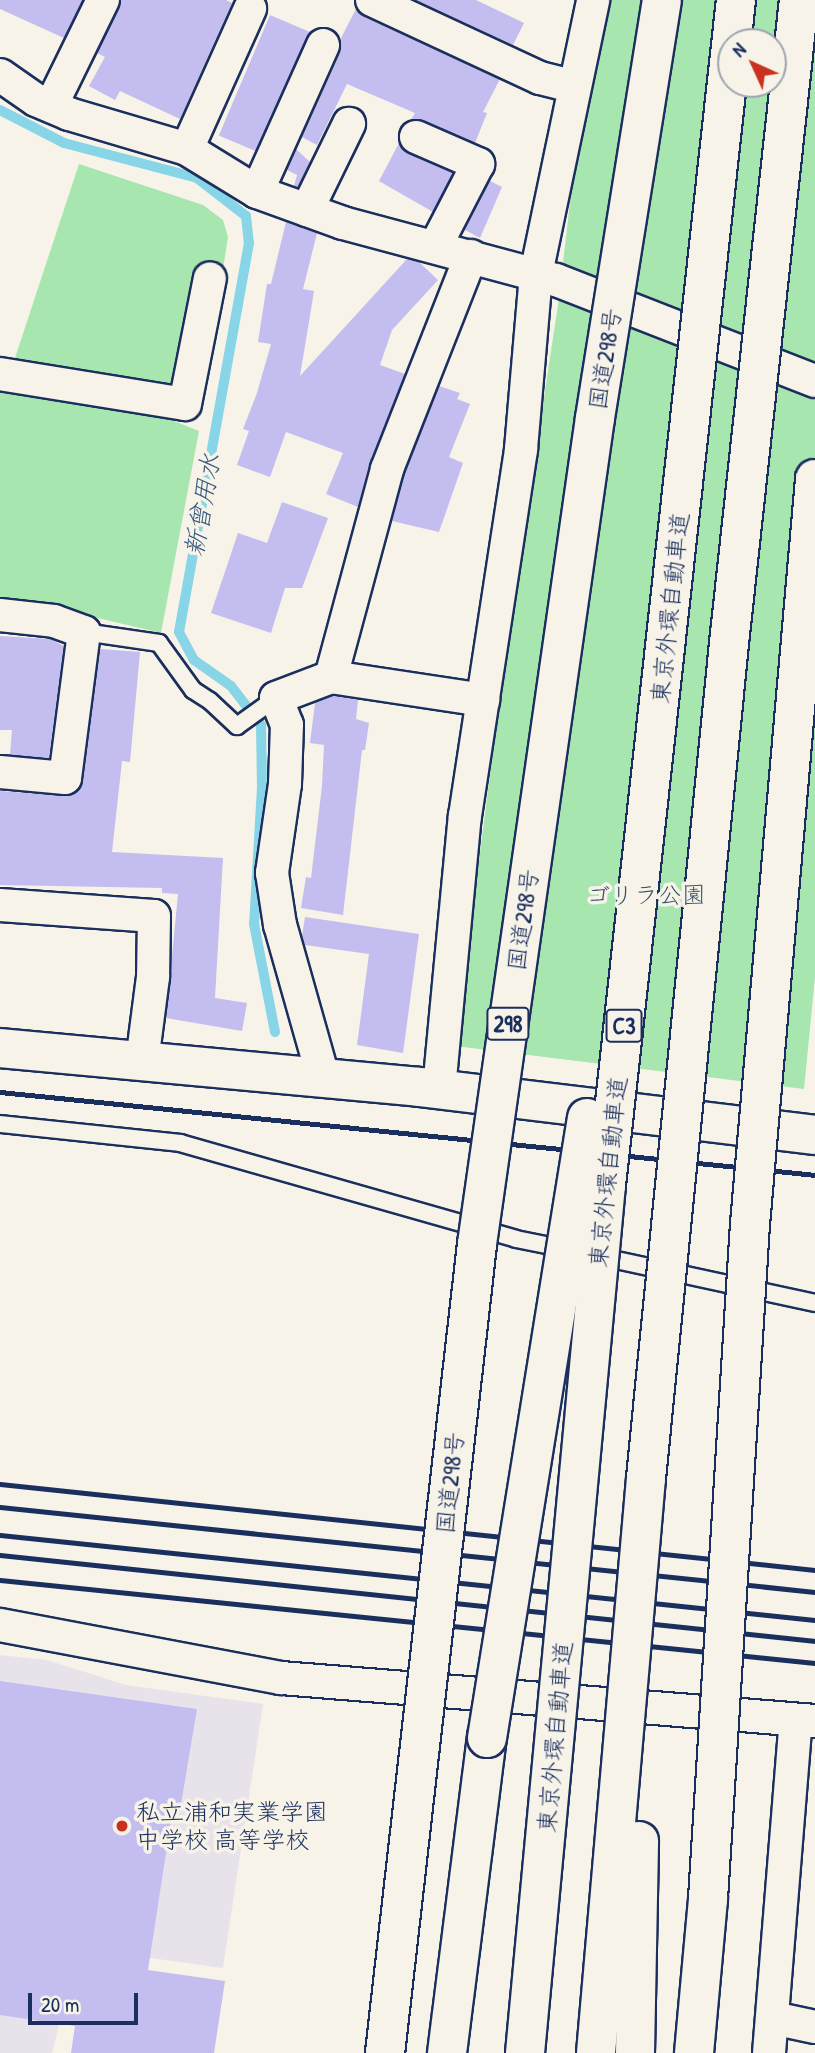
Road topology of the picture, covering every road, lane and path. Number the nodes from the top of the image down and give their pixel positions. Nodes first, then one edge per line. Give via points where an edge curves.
1 (103, 0) edge
2 (372, 0) edge
3 (593, 0) edge
4 (663, 0) edge
5 (736, 0) edge
6 (799, 0) edge
7 (250, 9) dead end
8 (323, 46) dead end
9 (0, 75) edge
10 (573, 86) junction
11 (51, 106) junction
12 (349, 124) dead end
13 (416, 137) dead end
14 (187, 149) junction
15 (257, 191) junction
16 (307, 210) junction
17 (435, 247) junction
18 (471, 256) junction
19 (536, 274) junction
20 (210, 278) dead end
21 (0, 374) edge
22 (815, 381) edge
23 (815, 479) edge
24 (0, 615) edge
25 (668, 629) junction
26 (85, 632) junction
27 (331, 677) junction
28 (275, 699) junction
29 (483, 700) junction
30 (0, 772) edge
31 (0, 905) edge
32 (0, 1048) edge
33 (142, 1062) junction
34 (324, 1080) junction
35 (439, 1089) junction
36 (0, 1124) edge
37 (815, 1135) edge
38 (815, 1303) edge
39 (646, 1478) junction
40 (0, 1625) edge
41 (805, 1721) edge
42 (773, 2018) junction
43 (815, 2027) edge
44 (386, 2053) edge
45 (447, 2053) edge
46 (525, 2053) edge
47 (596, 2053) edge
48 (635, 2053) edge
49 (694, 2053) edge
50 (769, 2053) edge

1 - 11 street
2 - 10 street via 540,78
3 - 10 street
4 - 44 main road, 国道298号 / 298, bridge via 595,418 477,1244
5 - 25 main road, 東京外環自動車道 / C3, bridge
6 - 39 main road, bridge
7 - 14 street
8 - 15 street
9 - 11 street
10 - 19 street
11 - 14 street
12 - 16 street
13 - 17 street via 478,164
14 - 15 street
15 - 16 street
16 - 17 street
17 - 18 street
18 - 19 street
18 - 27 street via 387,469
19 - 22 street
19 - 29 street via 521,449
20 - 21 street via 185,404
23 - 49 main road, bridge via 750,1224 708,1899
24 - 26 street via 54,621
25 - 45 main road, bridge via 632,769 580,1177 487,1738
25 - 46 main road, 東京外環自動車道 / C3, bridge via 606,1185
26 - 28 lane via 159,643 193,690 237,726
26 - 30 street via 65,778
27 - 28 street
27 - 29 street
28 - 34 street via 287,725 285,784 272,873 280,925
29 - 35 street via 465,816
31 - 33 street via 154,916 153,977
32 - 33 main road
33 - 34 main road
34 - 35 main road
35 - 37 main road
36 - 38 lane via 180,1143 516,1239
39 - 47 main road, bridge
39 - 48 main road, bridge
40 - 41 street via 281,1678
41 - 42 street
42 - 43 street
42 - 50 street

